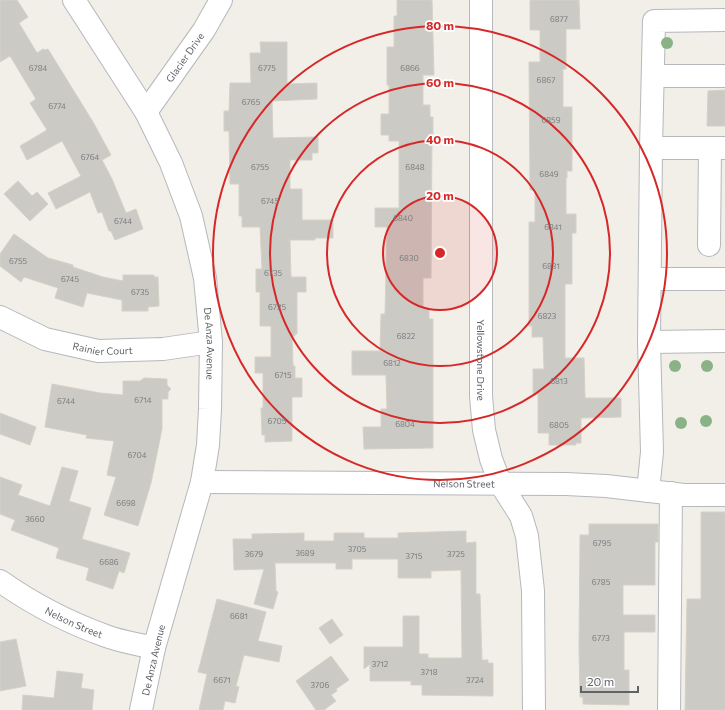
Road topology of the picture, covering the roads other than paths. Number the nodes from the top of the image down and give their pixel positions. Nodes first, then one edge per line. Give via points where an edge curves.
1 (74, 0) edge
2 (220, 0) edge
3 (481, 0) edge
4 (725, 20) edge
5 (652, 76) junction
6 (725, 76) edge
7 (146, 112) junction
8 (651, 148) junction
9 (718, 148) edge
10 (709, 245) dead end
11 (725, 279) edge
12 (650, 280) junction
13 (0, 317) edge
14 (725, 341) edge
15 (211, 342) junction
16 (649, 342) junction
17 (202, 482) junction
18 (500, 483) junction
19 (648, 491) junction
20 (671, 494) junction
21 (725, 495) edge
22 (0, 581) edge
23 (154, 648) junction
24 (141, 710) edge
25 (534, 710) edge
26 (669, 710) edge

1 - 7 street, De Anza Avenue
2 - 7 street, Glacier Drive via 204,30
3 - 18 street, Yellowstone Drive via 481,396 484,430
4 - 5 street via 654,20
5 - 6 street
5 - 8 street
7 - 15 street, De Anza Avenue via 171,163 191,216 206,278
8 - 9 street
8 - 12 street
9 - 10 street
11 - 12 street
12 - 16 street
13 - 15 street, Rainier Court via 45,340 98,351 163,349
14 - 16 street
15 - 17 street, De Anza Avenue via 208,445
16 - 19 street via 652,452
17 - 18 street, Nelson Street
17 - 23 street, De Anza Avenue
18 - 19 street, Nelson Street via 606,486
18 - 25 street, Yellowstone Drive via 521,516 527,536 533,591
19 - 20 street, Nelson Street
20 - 21 street, Nelson Street
20 - 26 street
22 - 23 street, Nelson Street via 62,618 108,637
23 - 24 street, De Anza Avenue

